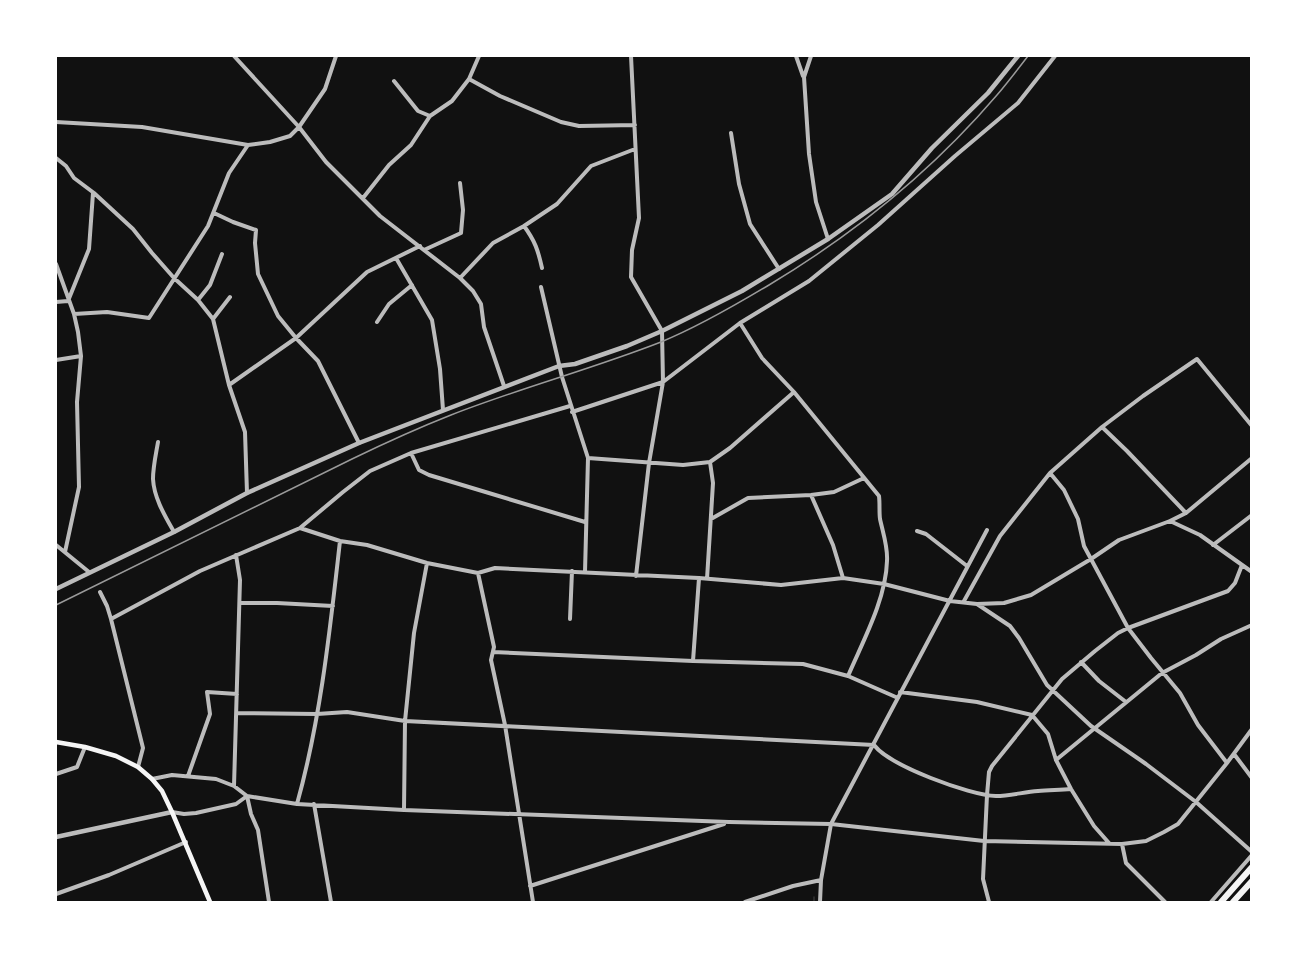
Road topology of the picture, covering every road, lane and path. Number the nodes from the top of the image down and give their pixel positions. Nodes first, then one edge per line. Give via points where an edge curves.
1 (234, 56) edge
2 (336, 56) edge
3 (479, 56) edge
4 (631, 56) edge
5 (796, 56) edge
6 (811, 56) edge
7 (1016, 56) edge
8 (1055, 56) edge
9 (804, 77) junction
10 (469, 79) junction
11 (394, 81) dead end
12 (430, 116) junction
13 (56, 122) edge
14 (634, 125) junction
15 (299, 127) junction
16 (731, 133) dead end
17 (248, 145) junction
18 (635, 148) junction
19 (56, 158) edge
20 (460, 183) dead end
21 (93, 193) junction
22 (363, 198) junction
23 (214, 213) junction
24 (524, 226) junction
25 (828, 239) junction
26 (422, 248) junction
27 (222, 254) dead end
28 (396, 258) junction
29 (56, 264) edge
30 (542, 268) dead end
31 (779, 269) junction
32 (174, 278) junction
33 (460, 278) junction
34 (412, 285) junction
35 (541, 287) dead end
36 (230, 297) dead end
37 (198, 300) junction
38 (69, 301) junction
39 (56, 302) edge
40 (74, 314) junction
41 (213, 319) junction
42 (377, 322) dead end
43 (740, 323) junction
44 (662, 331) junction
45 (296, 338) junction
46 (81, 356) junction
47 (56, 360) edge
48 (559, 366) junction
49 (663, 382) junction
50 (229, 385) junction
51 (504, 386) junction
52 (794, 392) junction
53 (570, 406) junction
54 (443, 410) junction
55 (572, 412) junction
56 (1251, 426) edge
57 (1102, 427) junction
58 (158, 442) dead end
59 (359, 443) junction
60 (411, 453) junction
61 (588, 458) junction
62 (1251, 458) edge
63 (710, 462) junction
64 (650, 464) junction
65 (1050, 473) junction
66 (864, 478) junction
67 (247, 493) junction
68 (811, 495) junction
69 (1186, 513) junction
70 (1251, 515) edge
71 (711, 519) junction
72 (1170, 521) junction
73 (585, 522) junction
74 (300, 528) junction
75 (987, 530) dead end
76 (917, 531) dead end
77 (174, 532) junction
78 (340, 541) junction
79 (1213, 544) junction
80 (56, 545) edge
81 (65, 552) junction
82 (236, 555) junction
83 (1091, 559) junction
84 (428, 563) junction
85 (1242, 565) junction
86 (968, 567) junction
87 (572, 571) junction
88 (88, 572) junction
89 (585, 572) junction
90 (1251, 572) edge
91 (478, 573) junction
92 (636, 576) junction
93 (699, 578) junction
94 (843, 578) junction
95 (707, 579) junction
96 (884, 584) junction
97 (56, 589) edge
98 (100, 592) dead end
99 (950, 601) junction
100 (964, 601) junction
101 (240, 603) junction
102 (977, 604) junction
103 (333, 606) junction
104 (111, 618) junction
105 (570, 619) dead end
106 (1251, 625) edge
107 (1128, 628) junction
108 (493, 652) junction
109 (693, 661) junction
110 (1081, 662) junction
111 (1162, 673) junction
112 (848, 676) junction
113 (1052, 690) junction
114 (900, 692) junction
115 (237, 694) junction
116 (897, 698) junction
117 (1126, 702) junction
118 (237, 713) junction
119 (317, 714) junction
120 (1032, 715) junction
121 (405, 722) junction
122 (505, 725) junction
123 (1093, 728) junction
124 (1251, 729) edge
125 (56, 742) edge
126 (874, 744) junction
127 (85, 747) junction
128 (1233, 754) junction
129 (1056, 760) junction
130 (1227, 763) junction
131 (138, 767) junction
132 (56, 774) edge
133 (188, 776) junction
134 (1251, 778) edge
135 (152, 779) junction
136 (234, 786) junction
137 (1071, 789) junction
138 (987, 795) junction
139 (247, 796) junction
140 (1196, 802) junction
141 (297, 804) junction
142 (314, 804) junction
143 (404, 810) junction
144 (172, 812) junction
145 (519, 813) junction
146 (729, 822) junction
147 (831, 824) junction
148 (56, 837) edge
149 (984, 841) junction
150 (186, 842) junction
151 (1109, 844) junction
152 (1122, 844) junction
153 (1251, 854) edge
154 (1251, 867) edge
155 (820, 880) junction
156 (1251, 881) edge
157 (530, 886) junction
158 (56, 894) edge
159 (210, 903) edge
160 (269, 903) edge
161 (331, 903) edge
162 (533, 903) edge
163 (744, 903) edge
164 (820, 903) edge
165 (989, 903) edge
166 (1165, 903) edge
167 (1211, 903) edge
168 (1221, 903) edge
169 (1233, 903) edge

1 - 15 street
2 - 15 street via 325,89
3 - 10 street
4 - 14 street
5 - 9 street
6 - 9 street
7 - 25 street via 988,93 892,194
8 - 43 street via 1018,103 878,225 809,281
9 - 25 street via 816,202
10 - 12 street via 452,101
10 - 14 street via 561,122 579,126
11 - 12 street via 418,111
12 - 22 street via 411,146 388,165
13 - 17 street via 142,127
14 - 18 street
15 - 17 street via 290,136
15 - 22 street via 326,162
16 - 31 street via 750,224
17 - 23 street via 229,173
18 - 24 street via 591,166 557,204
18 - 44 street via 639,218 631,277
19 - 21 street
20 - 26 street via 462,233
21 - 32 street via 133,229
21 - 38 street via 89,249
22 - 26 street
23 - 32 street
23 - 45 street via 256,230 258,274 278,316
24 - 30 street via 534,240
24 - 33 street via 493,243
25 - 31 street
26 - 28 street
26 - 33 street
27 - 37 street via 210,285
28 - 34 street
28 - 45 street via 367,272
29 - 38 street
31 - 44 street
32 - 37 street
32 - 40 street via 147,318 107,312
33 - 51 street via 481,304 484,327
34 - 42 street via 389,304
34 - 54 street via 432,320
35 - 48 street
36 - 41 street
37 - 41 street
38 - 39 street
38 - 40 street
40 - 46 street
41 - 50 street
43 - 49 street
43 - 52 street via 762,358
44 - 48 street via 575,364
44 - 49 street
45 - 50 street
45 - 59 street via 318,361
46 - 47 street
46 - 81 street via 77,402 79,487
48 - 51 street
48 - 53 street
49 - 55 street
49 - 64 street
50 - 67 street via 244,432
51 - 54 street
52 - 63 street
52 - 66 street
53 - 55 street
53 - 60 street
54 - 59 street
55 - 61 street
56 - 57 street via 1197,358
57 - 65 street
57 - 69 street
58 - 77 street via 154,488
59 - 67 street
60 - 73 street via 419,470 429,475
60 - 74 street via 370,471
61 - 64 street
61 - 73 street
62 - 69 street
63 - 64 street
63 - 71 street
64 - 92 street
65 - 83 street via 1064,490 1078,519
65 - 100 street via 999,536
66 - 68 street via 834,492
66 - 96 street via 879,496 887,550
67 - 77 street
68 - 71 street via 748,498
68 - 94 street
69 - 72 street
70 - 79 street
71 - 95 street
72 - 79 street
72 - 83 street via 1119,540
73 - 89 street
74 - 78 street
74 - 82 street
75 - 86 street
76 - 86 street
77 - 88 street
78 - 84 street
78 - 103 street
79 - 85 street
80 - 81 street
81 - 88 street
82 - 101 street
82 - 104 street
83 - 102 street via 1031,595 1004,603
83 - 107 street
84 - 91 street
84 - 121 street via 414,633
85 - 90 street
85 - 107 street via 1228,591
86 - 99 street
87 - 89 street
87 - 91 street via 495,568
87 - 105 street
88 - 97 street
89 - 92 street
91 - 108 street
92 - 93 street
93 - 95 street
93 - 109 street
94 - 95 street via 781,585
94 - 96 street
96 - 99 street
96 - 112 street
98 - 104 street
99 - 100 street
99 - 114 street
100 - 102 street
101 - 103 street
101 - 115 street
102 - 113 street via 1010,626
103 - 119 street
104 - 131 street via 143,748
106 - 111 street
107 - 110 street
107 - 111 street
108 - 109 street
108 - 122 street via 491,660
109 - 112 street via 803,664
110 - 113 street
110 - 117 street
111 - 117 street
111 - 130 street
112 - 116 street
113 - 120 street
113 - 123 street
114 - 116 street
114 - 120 street via 977,702
115 - 118 street
115 - 133 street via 207,692 210,714
116 - 126 street
117 - 123 street
118 - 119 street
118 - 136 street
119 - 121 street via 348,712
119 - 141 street
120 - 129 street via 1047,734
120 - 138 street via 992,766
121 - 122 street
121 - 143 street
122 - 126 street
122 - 145 street
123 - 129 street
123 - 140 street
124 - 128 street
125 - 127 main road
126 - 138 street via 878,751 915,772
126 - 147 street
127 - 131 main road
127 - 132 street via 77,767
128 - 130 street
128 - 134 street
129 - 137 street
130 - 140 street
131 - 135 main road
133 - 135 street
133 - 136 street via 216,779
135 - 144 main road
136 - 139 street
137 - 138 street
137 - 151 street
138 - 149 street
139 - 141 street
139 - 144 street via 236,804 196,813
139 - 160 street via 258,830
140 - 152 street via 1178,824 1164,832 1146,841
140 - 153 street
141 - 142 street
142 - 143 street
142 - 161 street
143 - 145 street
144 - 148 street
144 - 150 main road
145 - 146 street
145 - 157 street
146 - 147 street
146 - 157 street
147 - 149 street
147 - 155 street
149 - 151 street
149 - 165 street via 983,879
150 - 158 street
150 - 159 main road
151 - 152 street
152 - 166 street via 1126,863
153 - 167 street
154 - 168 highway
155 - 163 street
155 - 164 street
156 - 169 highway
157 - 162 street

